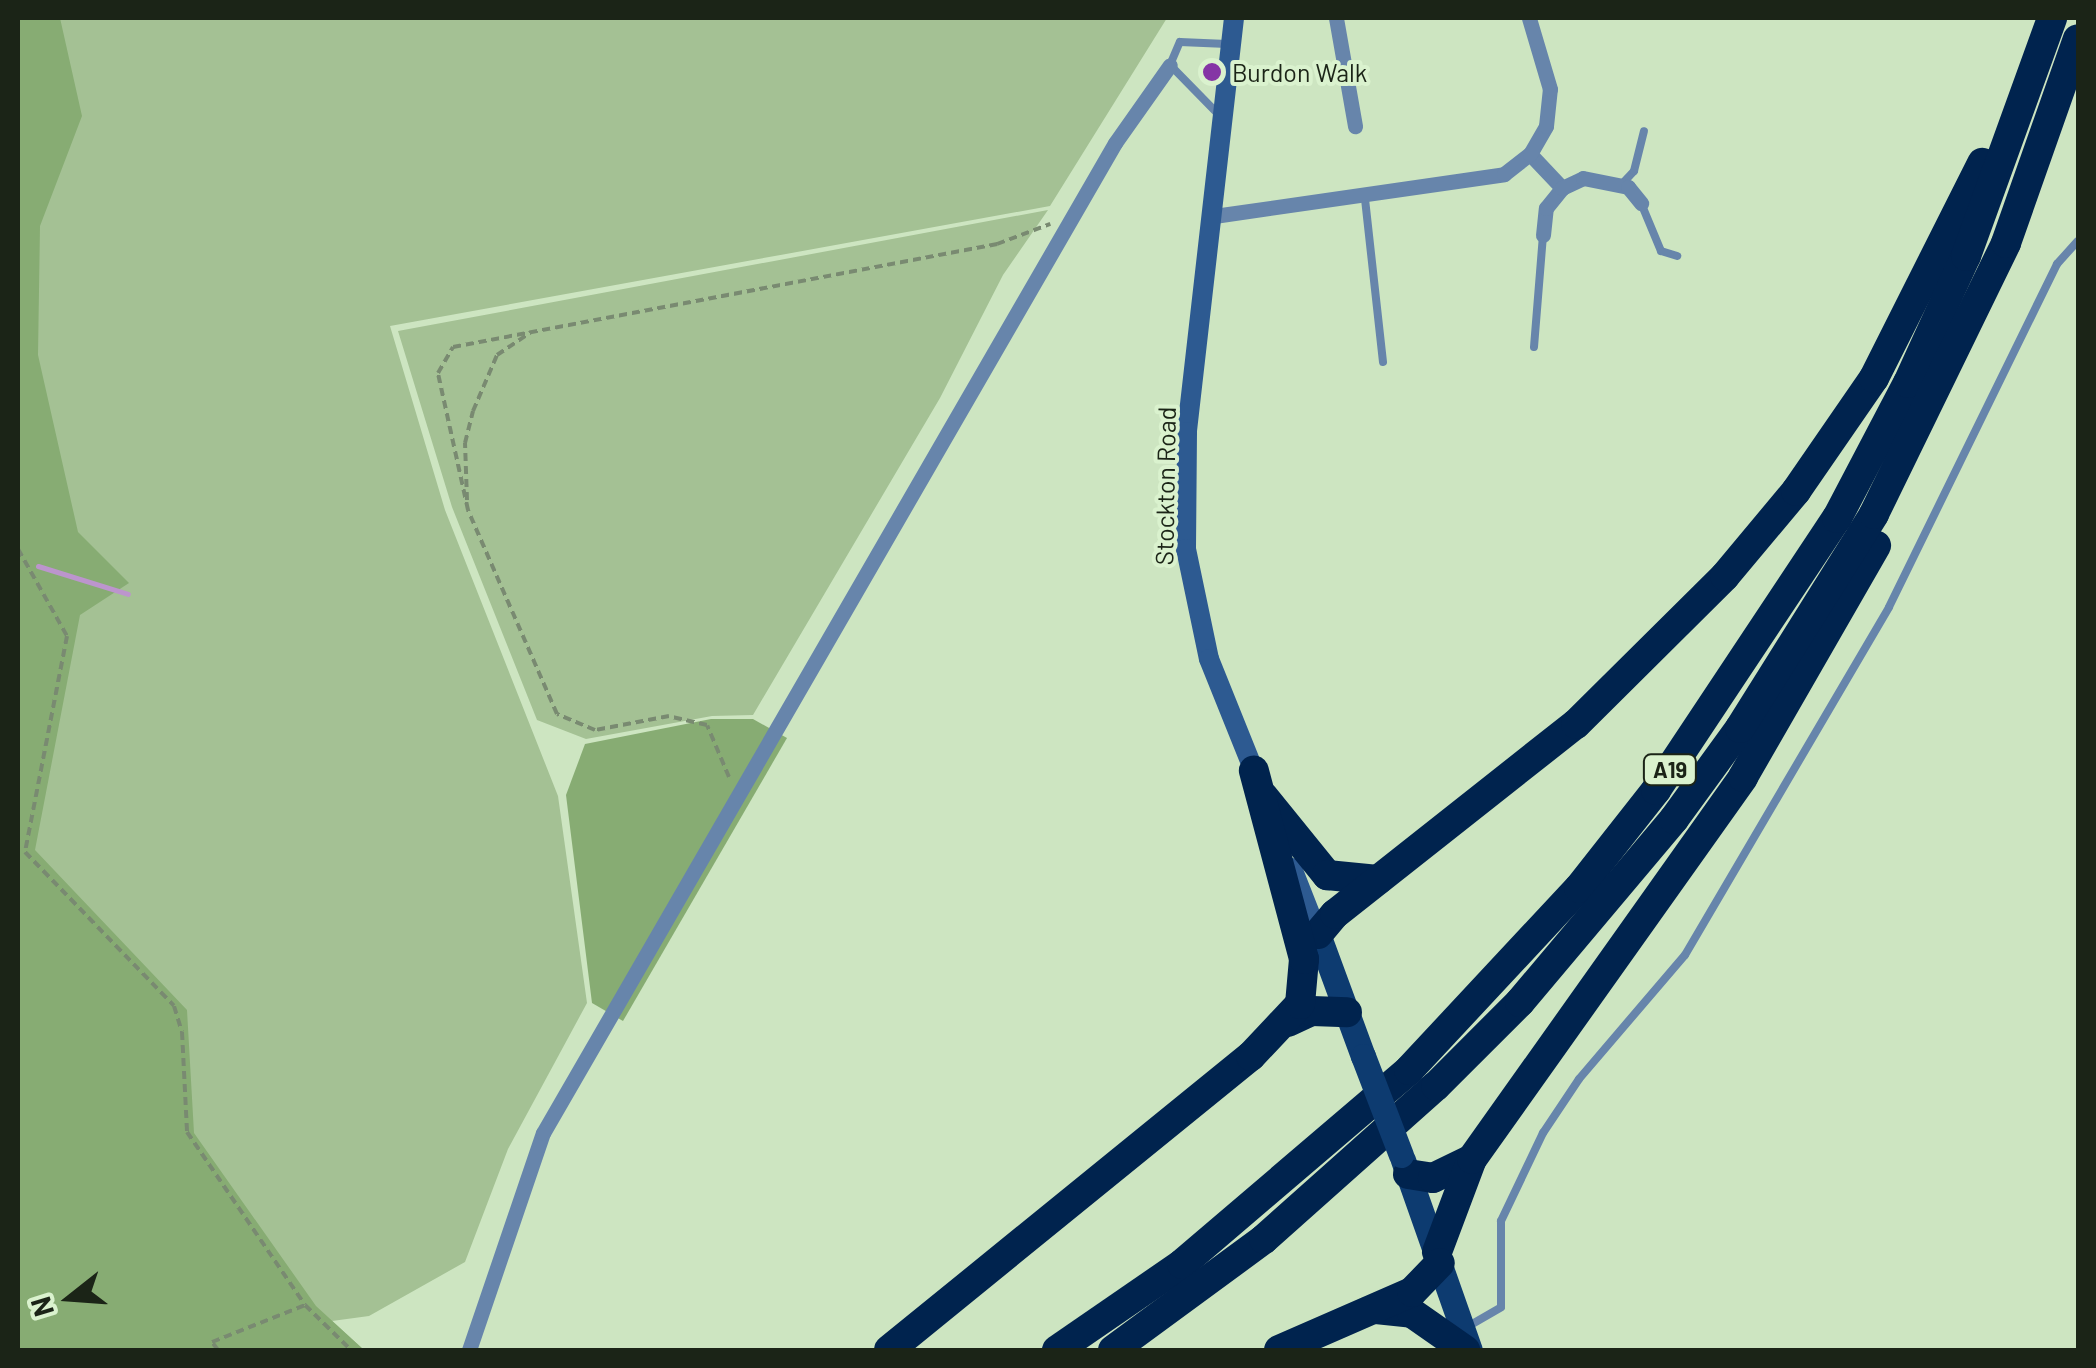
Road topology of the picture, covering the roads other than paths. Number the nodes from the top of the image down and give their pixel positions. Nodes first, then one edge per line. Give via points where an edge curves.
1 (1234, 18) edge
2 (1336, 18) edge
3 (1529, 18) edge
4 (2042, 18) edge
5 (2052, 18) edge
6 (2078, 39) edge
7 (1231, 45) junction
8 (1170, 66) junction
9 (1224, 118) junction
10 (1354, 126) dead end
11 (1644, 131) dead end
12 (1530, 154) junction
13 (1621, 185) junction
14 (1562, 188) junction
15 (1364, 198) junction
16 (1641, 203) joint
17 (1214, 216) junction
18 (1543, 234) joint
19 (2078, 240) edge
20 (1677, 256) dead end
21 (1534, 347) dead end
22 (1383, 362) dead end
23 (1944, 378) junction
24 (1259, 784) junction
25 (1378, 880) junction
26 (1318, 934) junction
27 (1347, 1012) junction
28 (1288, 1022) junction
29 (1472, 1159) junction
30 (1405, 1164) junction
31 (1438, 1258) junction
32 (1373, 1309) junction
33 (1466, 1344) edge
34 (469, 1350) edge
35 (888, 1350) edge
36 (1058, 1350) edge
37 (1113, 1350) edge
38 (1279, 1350) edge

1 - 7 main road, Stockton Road
2 - 10 street
3 - 12 street via 1550,89 1546,126
4 - 25 highway via 1921,296 1796,491 1638,669
5 - 36 highway, A19 via 1966,256 1908,382 1837,518 1656,790 1579,888 1409,1070 1182,1264
6 - 23 highway, A19 via 2006,243
7 - 8 lane via 1180,42
7 - 9 main road, Stockton Road
8 - 9 lane
8 - 34 street via 1073,216 543,1133
9 - 17 main road, Stockton Road
11 - 13 lane via 1634,171
12 - 14 street
12 - 15 street via 1504,174 1467,184
13 - 14 street via 1583,178
13 - 16 street
14 - 18 street via 1546,208
15 - 17 street
15 - 22 lane
16 - 20 lane via 1661,251
17 - 24 main road, Stockton Road via 1187,432 1186,550 1209,659
18 - 21 lane
19 - 33 lane via 2057,264 1889,607 1685,955 1579,1078 1543,1133 1501,1221 1501,1306
23 - 29 highway via 1925,447 1856,586 1743,777
23 - 37 highway, A19 via 1803,632 1686,804 1600,910 1520,1002 1341,1175
24 - 25 highway via 1328,875
24 - 26 main road, Stockton Road
24 - 28 highway via 1304,959 1305,984
25 - 26 highway
26 - 27 main road
27 - 28 highway via 1312,1011
27 - 30 main road, bridge
28 - 35 highway
29 - 30 highway via 1433,1178
29 - 31 highway
30 - 31 main road
31 - 32 highway via 1412,1292
31 - 33 main road
32 - 33 highway via 1412,1313
32 - 38 highway

